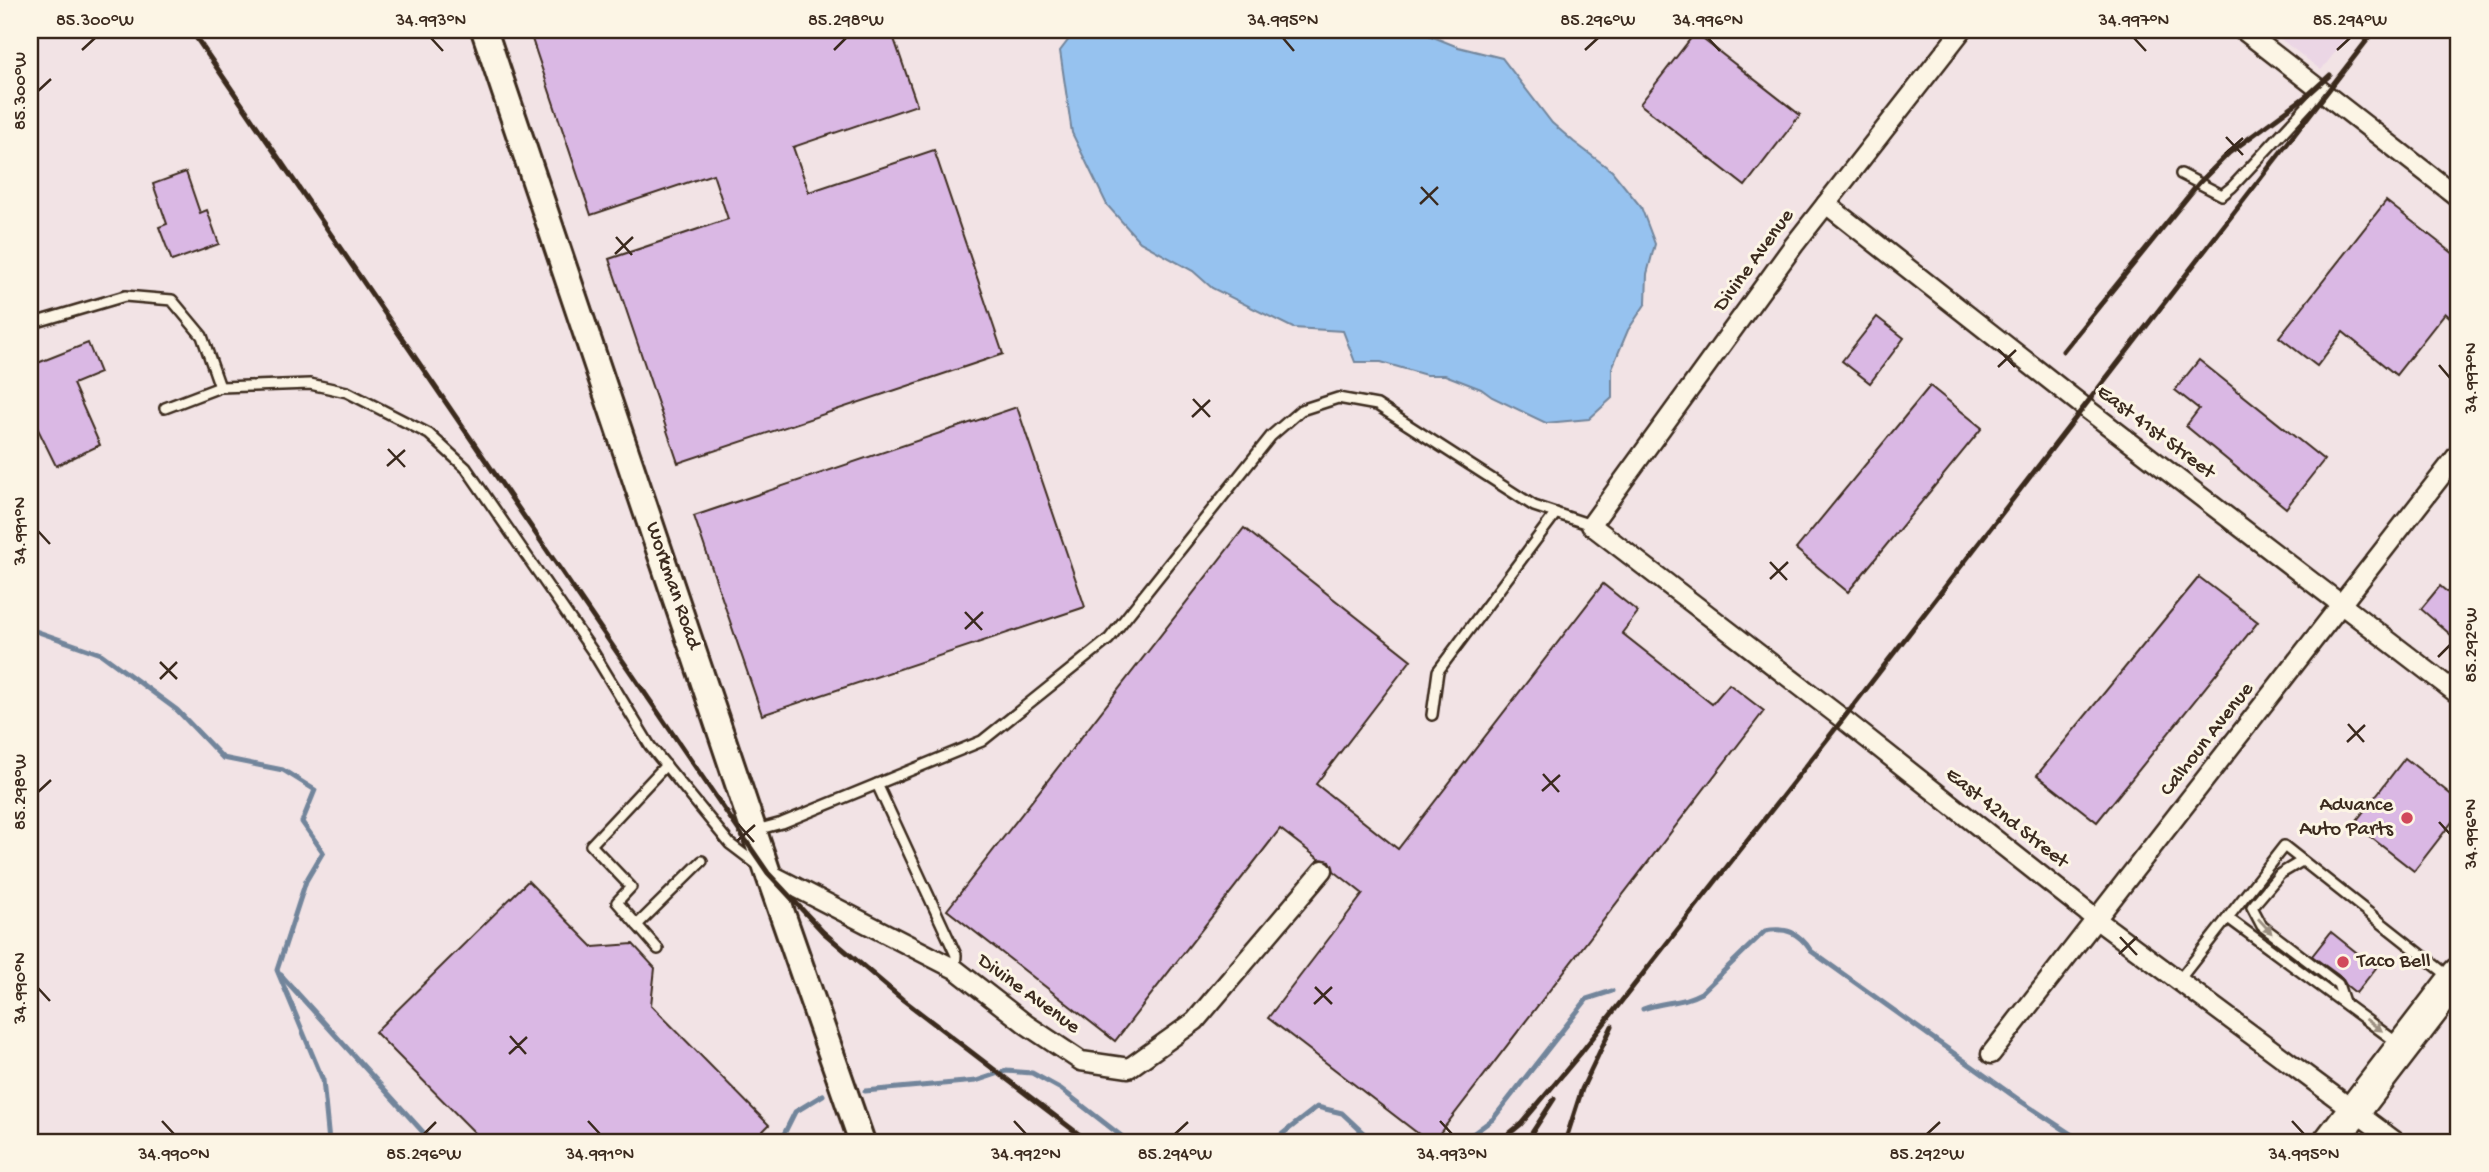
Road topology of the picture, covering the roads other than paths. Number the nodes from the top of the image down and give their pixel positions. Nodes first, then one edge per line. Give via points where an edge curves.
1 (484, 30) edge
2 (1962, 30) edge
3 (2243, 30) edge
4 (2322, 90) junction
5 (2181, 174) dead end
6 (2459, 198) edge
7 (1826, 204) junction
8 (30, 324) edge
9 (220, 387) junction
10 (165, 408) dead end
11 (2459, 453) edge
12 (1556, 513) junction
13 (1591, 525) junction
14 (2342, 604) junction
15 (2459, 695) edge
16 (1432, 715) dead end
17 (666, 765) junction
18 (877, 785) junction
19 (754, 831) junction
20 (702, 861) dead end
21 (2302, 861) junction
22 (1322, 870) dead end
23 (768, 873) junction
24 (2228, 918) junction
25 (2097, 920) junction
26 (637, 925) junction
27 (658, 949) dead end
28 (956, 969) junction
29 (2457, 977) edge
30 (2179, 980) junction
31 (2344, 1004) junction
32 (2403, 1047) junction
33 (1991, 1054) dead end
34 (2354, 1110) junction
35 (862, 1142) edge
36 (2330, 1142) edge
37 (2396, 1142) edge

1 - 19 street, Workman Road
2 - 7 street, Divine Avenue
3 - 4 street
4 - 5 lane via 2222,195
4 - 6 street
7 - 13 street, Divine Avenue
7 - 14 street, East 41st Street
8 - 9 lane via 125,296 172,300 202,336
9 - 10 lane
9 - 17 lane via 310,384 347,392 429,434 466,468
11 - 14 street, Calhoun Avenue
12 - 13 lane
12 - 16 lane via 1438,671
12 - 18 lane via 1534,506 1377,405 1338,398 1301,410 1271,436 1109,639 982,741
13 - 25 street, East 42nd Street
14 - 15 street, East 41st Street
14 - 25 street, Calhoun Avenue
17 - 23 lane via 730,844
17 - 26 lane via 591,845 631,887 617,902
18 - 19 lane
18 - 28 lane via 956,955
19 - 23 street, Workman Road
20 - 26 lane
21 - 24 lane via 2284,846
21 - 29 lane
21 -> 31 lane via 2280,874 2252,907 2262,926 2338,984
22 - 28 street, Divine Avenue via 1195,1021 1129,1068 1081,1061
23 - 28 street, Divine Avenue
23 - 35 street, Workman Road
24 - 30 lane
24 - 31 lane
25 - 30 street, East 42nd Street
25 - 33 street, Calhoun Avenue
26 - 27 lane
29 - 32 highway
30 - 34 street, East 42nd Street
31 -> 32 lane
32 - 34 highway
34 - 36 highway
34 - 37 street, East 42nd Street

